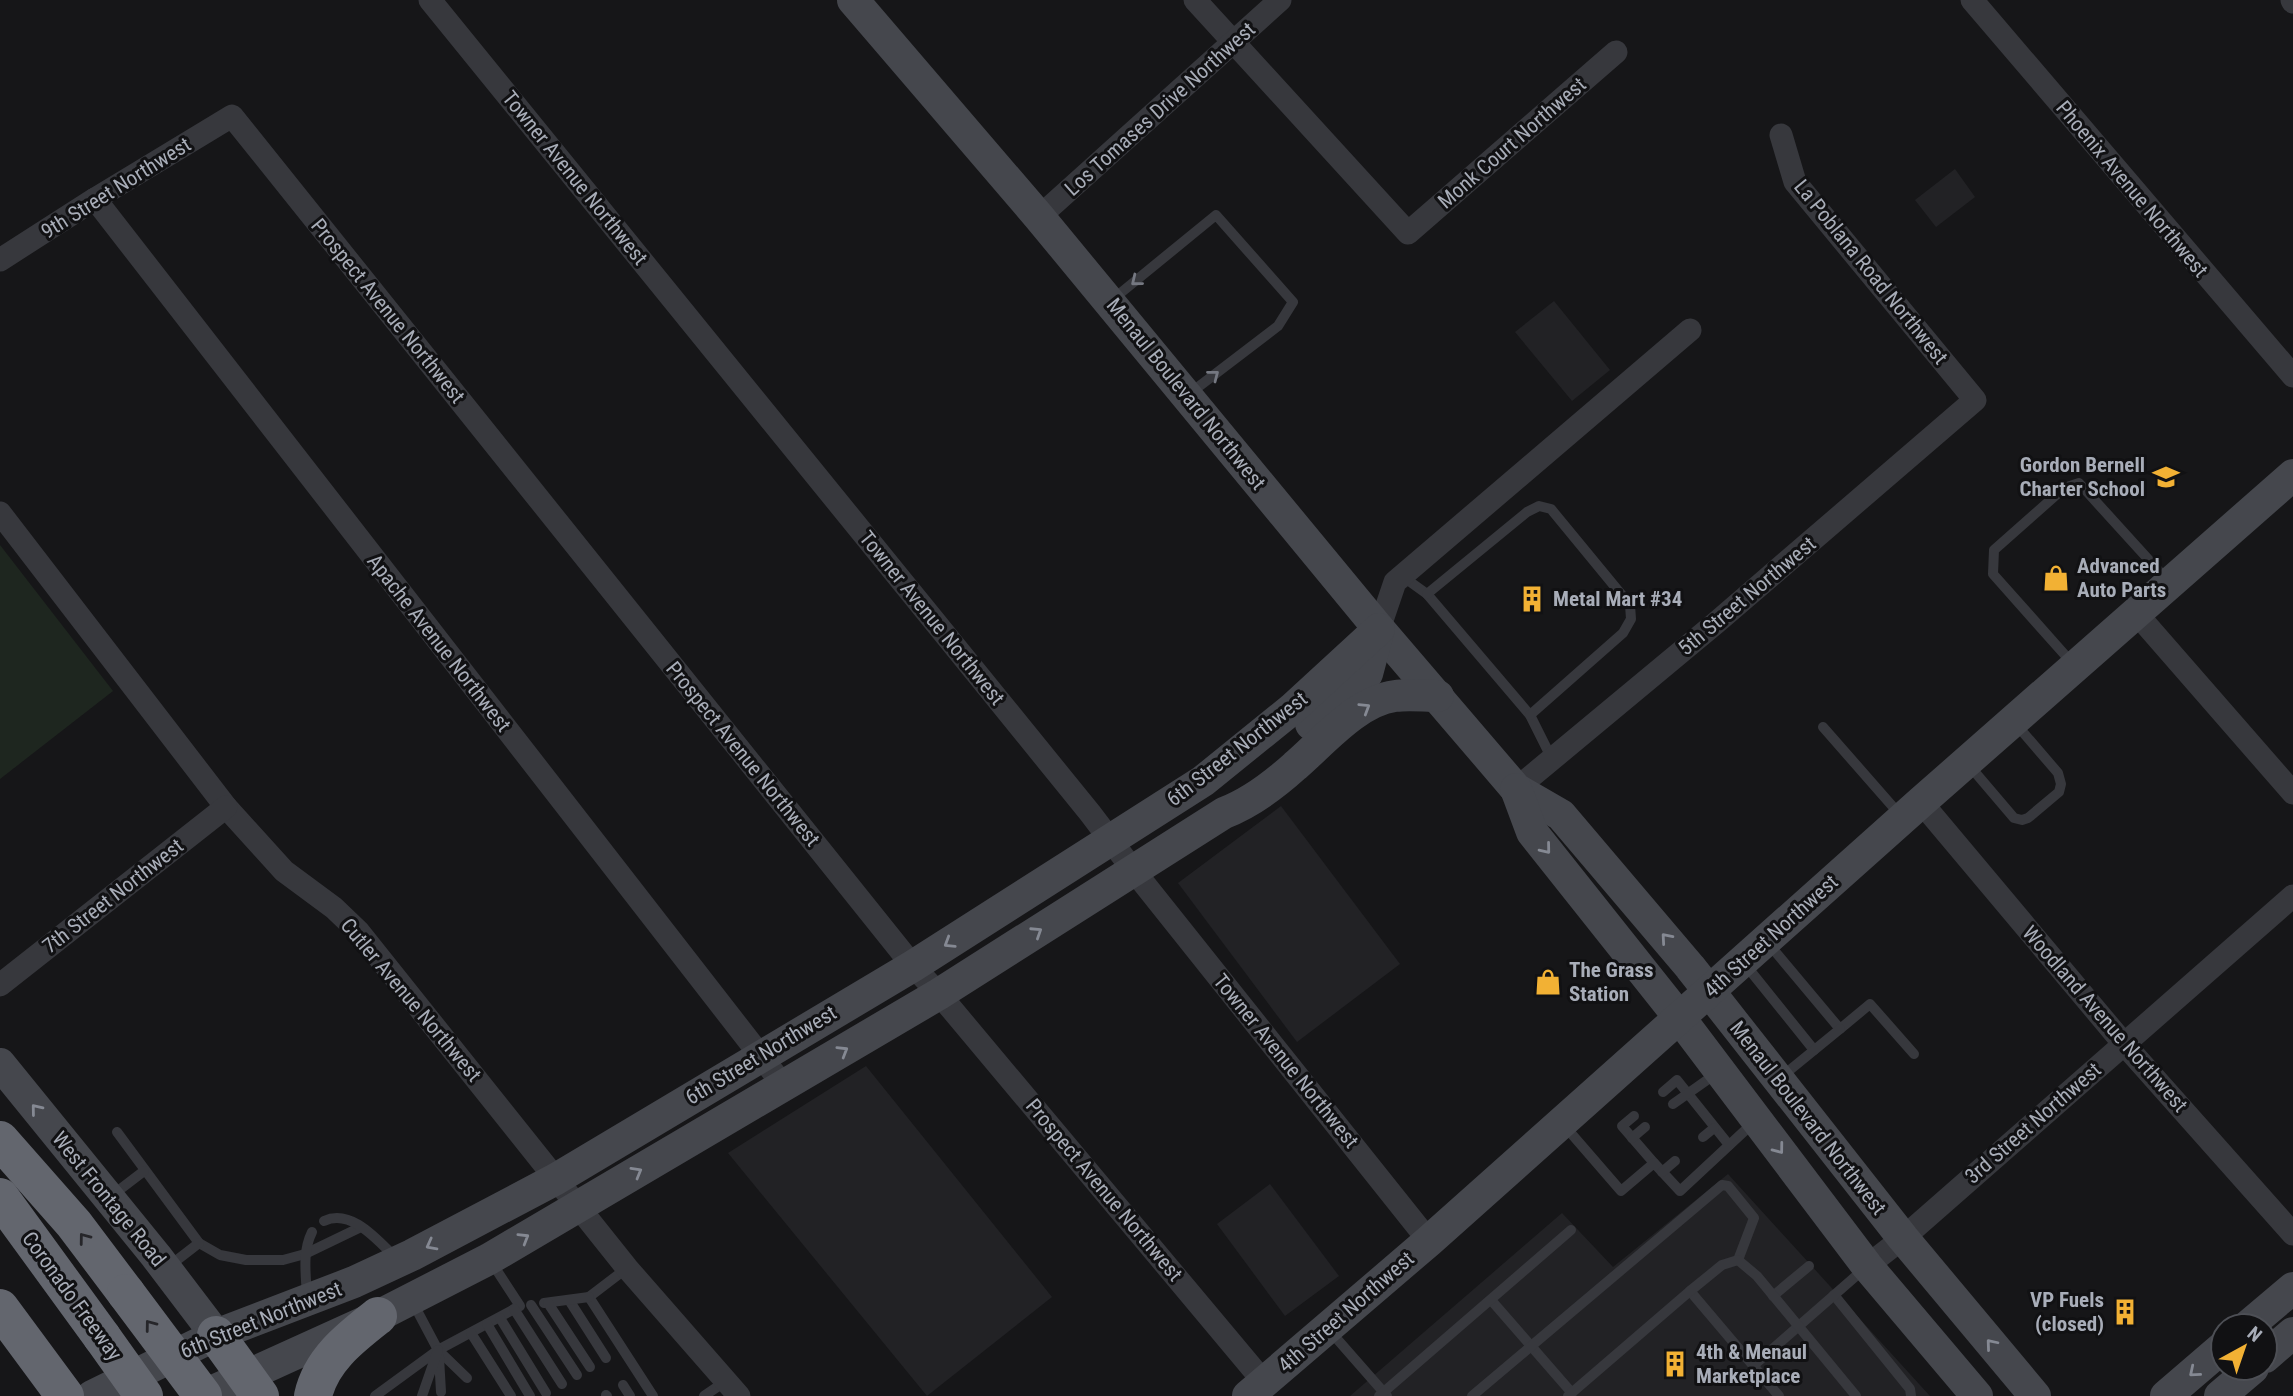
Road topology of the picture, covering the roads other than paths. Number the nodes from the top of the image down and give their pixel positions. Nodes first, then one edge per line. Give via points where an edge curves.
1 (430, 0) edge
2 (853, 0) edge
3 (1195, 0) edge
4 (1280, 0) edge
5 (1972, 0) edge
6 (1233, 43) junction
7 (1616, 52) dead end
8 (232, 116) joint
9 (1781, 135) dead end
10 (95, 199) junction
11 (1039, 217) junction
12 (0, 260) edge
13 (1110, 302) junction
14 (1690, 330) dead end
15 (2293, 376) edge
16 (1187, 396) junction
17 (1975, 400) joint
18 (2293, 475) edge
19 (0, 513) edge
20 (1402, 576) junction
21 (2170, 583) junction
22 (1427, 594) junction
23 (2136, 613) junction
24 (1379, 629) junction
25 (2075, 667) junction
26 (1438, 696) junction
27 (1530, 715) junction
28 (2013, 721) junction
29 (1823, 727) dead end
30 (1552, 759) junction
31 (1966, 762) junction
32 (1516, 789) junction
33 (2293, 793) edge
34 (226, 807) junction
35 (1912, 810) junction
36 (1224, 813) junction
37 (1111, 841) junction
38 (1134, 871) junction
39 (2293, 896) edge
40 (1766, 940) junction
41 (1742, 961) junction
42 (913, 966) junction
43 (0, 985) edge
44 (1709, 991) junction
45 (939, 994) junction
46 (1679, 1017) junction
47 (1840, 1029) junction
48 (2124, 1044) junction
49 (1814, 1050) junction
50 (1914, 1054) dead end
51 (760, 1056) junction
52 (0, 1064) edge
53 (1719, 1071) junction
54 (1778, 1079) junction
55 (784, 1086) junction
56 (1663, 1092) dead end
57 (1688, 1093) junction
58 (1673, 1104) dead end
59 (1634, 1116) dead end
60 (1757, 1119) junction
61 (1561, 1122) junction
62 (1645, 1127) dead end
63 (1714, 1128) junction
64 (117, 1132) dead end
65 (1703, 1137) dead end
66 (1632, 1138) junction
67 (0, 1140) edge
68 (1729, 1145) junction
69 (1675, 1161) dead end
70 (1658, 1167) junction
71 (144, 1171) junction
72 (556, 1179) junction
73 (0, 1197) edge
74 (108, 1198) junction
75 (578, 1206) junction
76 (324, 1221) dead end
77 (361, 1227) junction
78 (1571, 1230) dead end
79 (312, 1232) dead end
80 (2293, 1234) edge
81 (1903, 1238) junction
82 (1429, 1241) junction
83 (199, 1243) junction
84 (305, 1254) junction
85 (489, 1259) junction
86 (1738, 1260) junction
87 (399, 1261) junction
88 (1809, 1266) dead end
89 (1867, 1266) junction
90 (627, 1268) junction
91 (165, 1269) junction
92 (2293, 1288) edge
93 (1690, 1291) junction
94 (1834, 1295) junction
95 (1773, 1296) junction
96 (589, 1297) junction
97 (307, 1300) junction
98 (569, 1300) junction
99 (1491, 1300) junction
100 (548, 1303) junction
101 (395, 1307) junction
102 (522, 1307) junction
103 (0, 1308) edge
104 (2265, 1312) edge
105 (500, 1318) junction
106 (487, 1324) junction
107 (1797, 1327) junction
108 (1328, 1329) junction
109 (471, 1333) junction
110 (2293, 1333) edge
111 (216, 1335) junction
112 (2279, 1345) edge
113 (1532, 1346) junction
114 (438, 1350) junction
115 (606, 1358) dead end
116 (2209, 1359) edge
117 (1753, 1366) junction
118 (590, 1367) dead end
119 (577, 1375) dead end
120 (467, 1378) dead end
121 (54, 1381) edge
122 (2236, 1382) edge
123 (562, 1384) dead end
124 (623, 1385) dead end
125 (252, 1386) edge
126 (732, 1389) edge
127 (1256, 1389) edge
128 (441, 1392) dead end
129 (546, 1393) dead end
130 (1570, 1394) edge
131 (1383, 1395) edge
132 (92, 1396) edge
133 (144, 1396) edge
134 (203, 1396) edge
135 (313, 1396) edge
136 (375, 1396) edge
137 (422, 1396) edge
138 (511, 1396) edge
139 (530, 1396) edge
140 (630, 1396) edge
141 (653, 1396) edge
142 (704, 1396) edge
143 (1472, 1396) edge
144 (1779, 1396) edge
145 (1856, 1396) edge
146 (1911, 1396) edge
147 (1977, 1396) edge
148 (2035, 1396) edge
149 (2166, 1396) edge
150 (2220, 1396) edge

1 - 37 street, Towner Avenue Northwest
2 - 11 main road, Menaul Boulevard Northwest
3 - 6 street
4 - 6 street, Los Tomases Drive Northwest
5 - 15 street, Phoenix Avenue Northwest
6 - 7 street, Monk Court Northwest via 1408,233
6 - 11 street, Los Tomases Drive Northwest
8 - 10 street, 9th Street Northwest
8 - 42 street, Prospect Avenue Northwest
9 - 17 street, La Poblana Road Northwest via 1795,182
10 - 12 street, 9th Street Northwest
10 - 51 street, Apache Avenue Northwest
11 - 13 main road, Menaul Boulevard Northwest
13 - 16 main road, Menaul Boulevard Northwest
16 -> 13 lane via 1278,327 1293,302 1216,215
14 - 20 street, 6th Street Northwest
16 - 24 main road, Menaul Boulevard Northwest
17 - 30 street, 5th Street Northwest
18 - 21 main road, 4th Street Northwest
19 - 34 street, Cutler Avenue Northwest
20 - 22 lane
20 - 24 street, 6th Street Northwest via 1395,582
21 - 23 main road, 4th Street Northwest
21 - 25 lane via 2079,483 2064,488 1994,550 1993,574
22 - 27 lane
22 - 27 lane via 1527,512 1539,506 1551,509 1630,606 1631,619 1623,633
23 - 25 main road, 4th Street Northwest
23 - 33 street
24 - 26 main road, Menaul Boulevard Northwest
24 - 36 main road, 6th Street Northwest via 1367,674 1265,767
24 - 37 main road, 6th Street Northwest via 1244,749
25 - 28 main road, 4th Street Northwest
26 - 32 main road, Menaul Boulevard Northwest
36 -> 26 main road, 6th Street Northwest via 1244,805 1293,769 1368,704 1395,696
27 - 30 lane
28 - 31 main road, 4th Street Northwest
28 - 31 lane via 2058,773 2059,792 2028,818 2014,818
29 - 35 lane
30 - 32 street, 5th Street Northwest
31 - 35 main road, 4th Street Northwest
44 -> 32 main road, Menaul Boulevard Northwest via 1560,815
32 -> 46 main road, Menaul Boulevard Northwest via 1532,832
34 - 43 street, 7th Street Northwest
34 - 72 street, Cutler Avenue Northwest via 284,871 358,931
35 - 40 main road, 4th Street Northwest
35 - 48 street, Woodland Avenue Northwest
36 - 38 main road, 6th Street Northwest
37 - 38 street, Towner Avenue Northwest
37 -> 42 main road, 6th Street Northwest
45 -> 38 main road, 6th Street Northwest
38 - 82 street, Towner Avenue Northwest
39 - 48 street, 3rd Street Northwest
40 - 41 main road, 4th Street Northwest
40 - 47 lane
41 - 44 main road, 4th Street Northwest
41 - 49 lane
42 - 45 street, Prospect Avenue Northwest
42 - 51 main road, 6th Street Northwest
44 - 46 main road, 4th Street Northwest
44 - 54 main road, Menaul Boulevard Northwest
55 -> 45 main road, 6th Street Northwest
45 - 127 street, Prospect Avenue Northwest
46 - 53 main road, Menaul Boulevard Northwest
46 - 61 main road, 4th Street Northwest
47 - 49 lane
47 - 50 lane via 1870,1004
48 - 80 street, Woodland Avenue Northwest
48 - 81 street, 3rd Street Northwest
49 - 54 lane
51 - 55 street, Apache Avenue Northwest
51 - 72 main road, 6th Street Northwest
74 -> 52 main road, West Frontage Road
53 - 57 lane
53 - 60 main road, Menaul Boulevard Northwest
54 - 81 main road, Menaul Boulevard Northwest
75 -> 55 main road, 6th Street Northwest
56 - 57 lane via 1677,1080
57 - 58 lane
57 - 63 lane
59 - 66 lane via 1622,1126
60 - 68 lane
60 -> 89 main road, Menaul Boulevard Northwest
61 - 70 lane via 1621,1191
61 - 82 main road, 4th Street Northwest
62 - 66 lane
63 - 65 lane
63 - 68 lane
64 - 71 lane
66 - 70 lane
134 -> 67 highway, bridge via 74,1224
68 - 70 lane via 1680,1191
69 - 70 lane
71 - 74 lane
71 - 83 lane
72 - 75 street, Cutler Avenue Northwest
72 -> 87 main road, 6th Street Northwest
73 - 133 highway, Coronado Freeway, bridge
74 - 91 main road, West Frontage Road
85 -> 75 main road, 6th Street Northwest
75 - 90 street, Cutler Avenue Northwest
76 - 77 lane via 341,1217
77 - 84 lane
77 - 87 lane
78 - 99 lane
79 - 84 lane
81 - 89 street, 3rd Street Northwest
148 -> 81 main road, Menaul Boulevard Northwest
82 - 108 main road, 4th Street Northwest
83 - 84 lane via 220,1255 246,1260
83 - 91 lane
84 - 97 lane
85 - 101 main road, 6th Street Northwest
85 - 102 lane
86 - 93 lane via 1722,1265
86 - 95 lane
86 - 113 lane via 1755,1218 1728,1186 1722,1185
87 - 97 main road, 6th Street Northwest
88 - 95 lane
89 - 94 lane
89 - 147 main road, Menaul Boulevard Northwest
90 - 96 lane
90 - 126 street, Cutler Avenue Northwest
91 - 111 main road, West Frontage Road
92 - 104 main road
93 - 117 lane
93 - 130 lane
94 - 107 lane
94 - 146 lane
95 - 107 lane
96 - 98 lane
96 - 141 lane
97 - 111 main road, 6th Street Northwest
98 - 100 lane
98 - 115 lane
99 - 113 lane
99 - 131 lane
100 - 102 lane
100 - 118 lane
101 - 114 lane
101 - 125 main road, 6th Street Northwest
101 - 135 highway via 354,1335 325,1365
102 - 105 lane
102 - 119 lane
102 - 123 lane
103 - 121 highway
105 - 106 lane
105 - 129 lane
106 - 109 lane
106 - 139 lane
107 - 117 lane
107 - 145 lane
108 - 127 main road, 4th Street Northwest
108 - 131 lane
109 - 114 lane
109 - 138 lane
110 - 112 main road
111 - 125 highway
111 - 132 main road, 6th Street Northwest
113 - 130 lane
113 - 143 lane
114 - 120 lane
114 - 128 lane
114 - 136 lane
114 - 137 lane
116 -> 149 main road
117 - 144 lane
122 - 150 main road
124 - 140 lane
125 - 134 main road, 6th Street Northwest
126 - 142 lane

